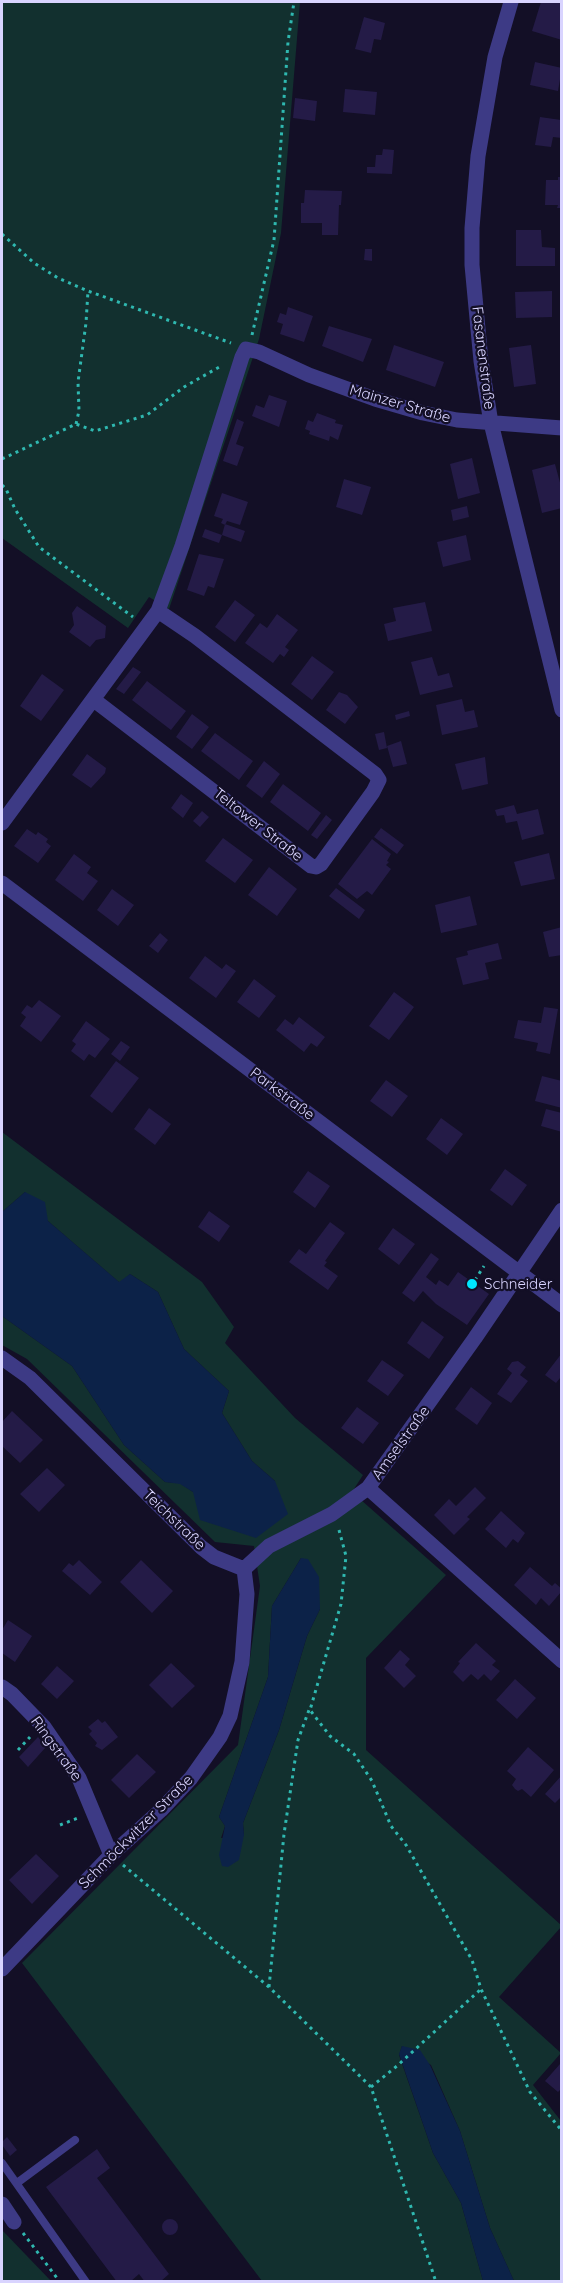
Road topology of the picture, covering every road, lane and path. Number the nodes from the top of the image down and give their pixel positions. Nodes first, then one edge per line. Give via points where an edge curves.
1 (294, 2) edge
2 (511, 2) edge
3 (2, 234) edge
4 (88, 291) junction
5 (244, 353) junction
6 (491, 423) junction
7 (76, 424) junction
8 (561, 428) edge
9 (2, 459) edge
10 (2, 484) edge
11 (158, 611) junction
12 (135, 618) dead end
13 (94, 700) junction
14 (561, 710) edge
15 (2, 823) edge
16 (2, 883) edge
17 (561, 1210) edge
18 (485, 1265) dead end
19 (519, 1273) junction
20 (475, 1280) dead end
21 (561, 1305) edge
22 (2, 1358) edge
23 (368, 1488) junction
24 (332, 1514) junction
25 (244, 1569) junction
26 (561, 1661) edge
27 (2, 1687) edge
28 (310, 1710) junction
29 (85, 1816) dead end
30 (60, 1825) dead end
31 (111, 1855) junction
32 (2, 1969) edge
33 (269, 1987) junction
34 (481, 1989) junction
35 (371, 2086) junction
36 (561, 2131) edge
37 (75, 2140) dead end
38 (2, 2163) edge
39 (17, 2183) junction
40 (2, 2204) edge
41 (14, 2222) joint
42 (60, 2282) edge
43 (86, 2282) edge
44 (436, 2282) edge

1 - 5 path via 274,240 255,326
2 - 6 street, Fasanenstraße via 486,106 472,228 481,362
3 - 4 path via 34,263
4 - 5 path
4 - 7 path
5 - 6 street, Mainzer Straße via 259,352 309,375 423,413
5 - 7 path via 184,387 147,415 95,431
5 - 11 street
6 - 8 street, Mainzer Straße
6 - 14 street, Fasanenstraße
7 - 9 path
10 - 12 path via 39,547
11 - 13 street
11 - 13 street, Teltower Straße via 375,774 379,780 373,792 321,864 311,866
13 - 15 street
16 - 19 street, Parkstraße
17 - 19 street
18 - 20 path
19 - 21 street, Parkstraße
19 - 23 street, Amselstraße
22 - 25 street, Teichstraße via 30,1378 201,1547
23 - 24 street
23 - 26 street, Amselstraße
24 - 25 street via 269,1546
24 - 28 path via 346,1556 345,1575 341,1604
25 - 31 street, Schmöckwitzer Straße via 247,1594 242,1662 230,1716 191,1778
27 - 31 street, Ringstraße via 44,1727 80,1778
28 - 33 path via 298,1740 284,1834
28 - 34 path via 330,1736 354,1754 372,1781 391,1826 406,1845 472,1960
29 - 30 path
31 - 32 street, Schmöckwitzer Straße
31 - 33 path
33 - 35 path
34 - 35 path
34 - 36 path via 530,2092
35 - 44 path
37 - 39 lane
38 - 39 lane
39 - 43 lane
40 - 41 street
41 - 42 path

